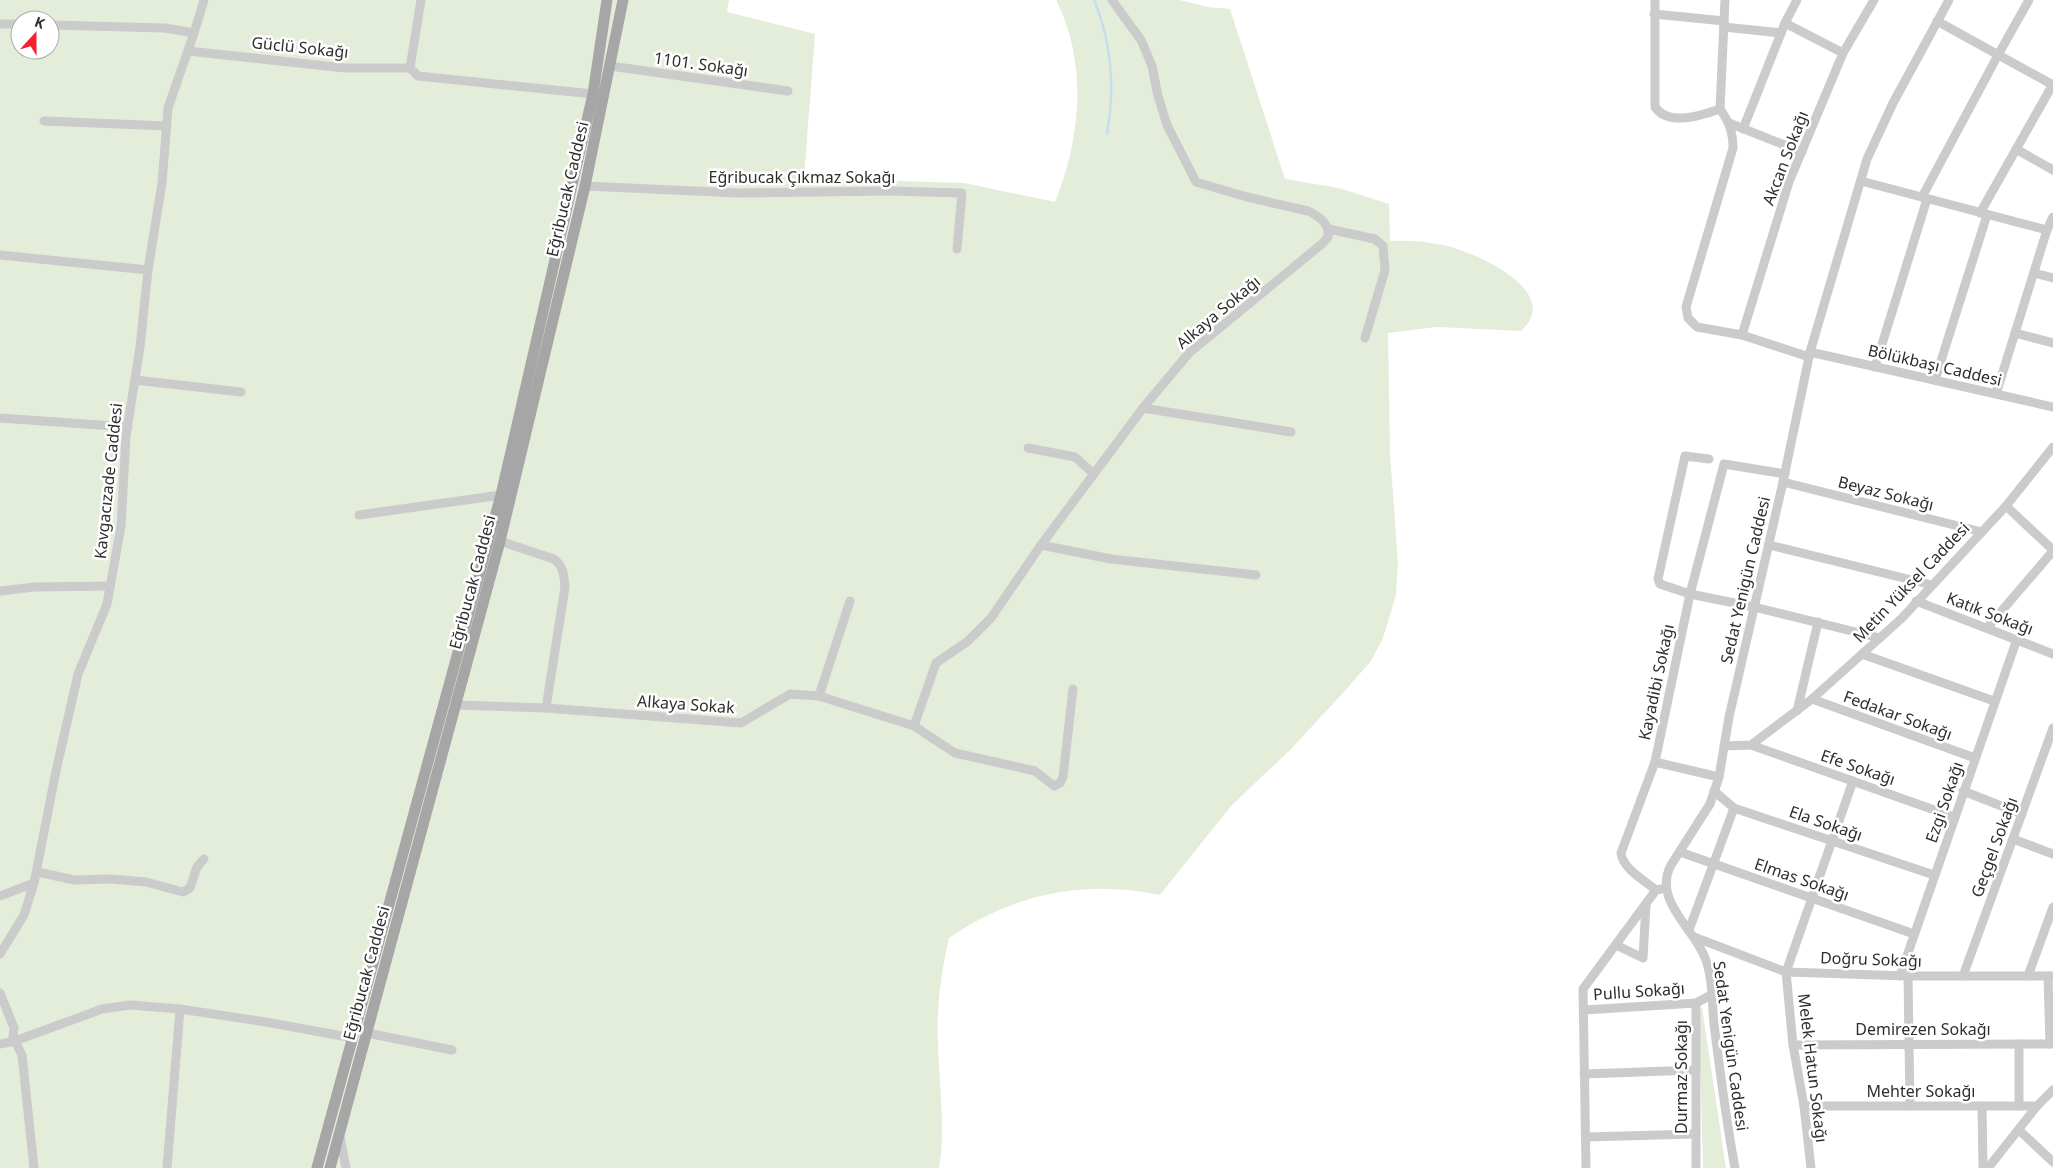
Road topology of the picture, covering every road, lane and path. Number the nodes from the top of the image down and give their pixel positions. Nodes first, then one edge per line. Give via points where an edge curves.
1 (204, 0) edge
2 (421, 0) edge
3 (607, 0) edge
4 (623, 0) edge
5 (1112, 0) edge
6 (1655, 0) edge
7 (1725, 0) edge
8 (1797, 0) edge
9 (1874, 0) edge
10 (1949, 0) edge
11 (2029, 0) edge
12 (1654, 14) junction
13 (1937, 21) junction
14 (1785, 23) junction
15 (1724, 24) junction
16 (60, 25) edge
17 (1781, 33) junction
18 (194, 34) junction
19 (188, 51) junction
20 (1844, 53) junction
21 (1998, 55) junction
22 (610, 66) junction
23 (410, 68) junction
24 (2053, 85) edge
25 (788, 91) dead end
26 (593, 94) junction
27 (1720, 108) junction
28 (44, 121) dead end
29 (1729, 123) junction
30 (167, 126) junction
31 (1743, 128) junction
32 (2016, 150) junction
33 (1802, 152) junction
34 (2053, 170) edge
35 (1860, 182) junction
36 (586, 186) junction
37 (1925, 198) junction
38 (1983, 214) junction
39 (2053, 217) edge
40 (1328, 229) junction
41 (2047, 230) junction
42 (957, 250) dead end
43 (0, 255) edge
44 (148, 270) junction
45 (2034, 273) junction
46 (2053, 278) edge
47 (2015, 333) junction
48 (1742, 335) junction
49 (1365, 338) dead end
50 (2053, 343) edge
51 (1809, 355) junction
52 (1875, 367) junction
53 (135, 380) junction
54 (1934, 380) junction
55 (241, 392) dead end
56 (1996, 394) junction
57 (2053, 407) edge
58 (1143, 408) junction
59 (0, 418) edge
60 (128, 427) junction
61 (1291, 432) dead end
62 (2053, 447) edge
63 (1028, 448) dead end
64 (1709, 459) dead end
65 (1724, 464) joint
66 (1094, 474) junction
67 (1784, 478) junction
68 (502, 494) junction
69 (2006, 506) junction
70 (359, 515) dead end
71 (1982, 532) junction
72 (500, 541) junction
73 (1041, 544) junction
74 (1769, 545) junction
75 (2053, 551) edge
76 (1256, 575) dead end
77 (1932, 585) junction
78 (110, 586) junction
79 (0, 591) edge
80 (1690, 594) junction
81 (850, 601) dead end
82 (1916, 601) junction
83 (1754, 607) junction
84 (1818, 622) junction
85 (1987, 628) junction
86 (1880, 638) junction
87 (2017, 639) junction
88 (2052, 652) edge
89 (1862, 654) junction
90 (1073, 689) dead end
91 (819, 696) junction
92 (1812, 699) junction
93 (1994, 701) junction
94 (455, 705) junction
95 (546, 708) junction
96 (1797, 711) junction
97 (914, 726) junction
98 (2053, 728) edge
99 (1751, 745) junction
100 (1724, 746) junction
101 (1975, 758) junction
102 (1655, 762) junction
103 (1719, 777) junction
104 (1853, 781) junction
105 (1714, 791) junction
106 (1963, 791) junction
107 (1734, 808) junction
108 (2022, 814) junction
109 (1954, 817) junction
110 (2012, 839) junction
111 (1832, 841) junction
112 (1680, 852) junction
113 (2053, 854) edge
114 (204, 859) dead end
115 (1714, 864) junction
116 (38, 872) junction
117 (1934, 875) junction
118 (34, 883) junction
119 (1661, 889) junction
120 (0, 896) edge
121 (1812, 898) junction
122 (1646, 904) junction
123 (2053, 907) edge
124 (1692, 934) junction
125 (1914, 934) junction
126 (1616, 945) junction
127 (0, 954) edge
128 (1786, 972) junction
129 (1904, 976) junction
130 (1962, 976) junction
131 (2028, 976) junction
132 (2051, 976) edge
133 (0, 993) edge
134 (1711, 995) junction
135 (1696, 1003) junction
136 (180, 1008) junction
137 (1584, 1010) junction
138 (367, 1033) junction
139 (353, 1038) junction
140 (15, 1041) junction
141 (0, 1044) edge
142 (1908, 1044) junction
143 (2019, 1044) junction
144 (2051, 1044) edge
145 (1793, 1045) junction
146 (452, 1050) dead end
147 (1696, 1070) junction
148 (1584, 1074) junction
149 (2053, 1090) edge
150 (1804, 1106) junction
151 (1910, 1106) junction
152 (1982, 1106) junction
153 (2019, 1106) junction
154 (2037, 1106) junction
155 (2018, 1130) junction
156 (339, 1134) junction
157 (1696, 1134) junction
158 (1586, 1137) junction
159 (2053, 1162) edge
160 (34, 1168) edge
161 (167, 1168) edge
162 (317, 1168) edge
163 (330, 1168) edge
164 (346, 1168) edge
165 (1586, 1168) edge
166 (1696, 1168) edge
167 (1735, 1168) edge
168 (1811, 1168) edge
169 (1983, 1168) edge
170 (1988, 1168) edge

1 - 18 street, Kavgacızade Caddesi
2 - 23 street
3 - 26 main road, Eğribucak Caddesi
4 - 22 main road, Eğribucak Caddesi
5 - 40 street via 1141,40 1152,66 1168,125 1196,182 1308,211
6 - 12 street
7 - 15 street
8 - 14 street
9 - 20 street, Akcan Sokağı
10 - 13 street, Sedat Yenigün Caddesi
11 - 21 street
12 - 15 street
12 - 27 street via 1654,102 1658,111 1667,116 1700,116
13 - 21 street
13 - 35 street, Sedat Yenigün Caddesi via 1889,112
14 - 17 street
14 - 20 street
15 - 17 street
15 - 27 street
16 - 18 street via 165,28
17 - 31 street
18 - 19 street, Kavgacızade Caddesi
19 - 23 street, Güclü Sokağı via 345,68
19 - 30 street, Kavgacızade Caddesi via 168,108
20 - 33 street, Akcan Sokağı
21 - 24 street
21 - 37 street
22 - 25 street, 1101. Sokağı
22 - 36 main road, Eğribucak Caddesi
23 - 26 street, Güclü Sokağı via 418,76
24 - 32 street
26 - 68 main road, Eğribucak Caddesi
27 - 29 street
28 - 30 street
29 - 31 street
29 - 48 street, Bölükbaşı Caddesi via 1733,148 1686,313 1697,327
30 - 44 street, Kavgacızade Caddesi
31 - 33 street
32 - 34 street
32 - 38 street
33 - 48 street, Akcan Sokağı via 1789,182
35 - 37 street
35 - 51 street, Sedat Yenigün Caddesi
36 - 42 street, Eğribucak Çıkmaz Sokağı via 738,193 962,193
36 - 72 main road, Eğribucak Caddesi
37 - 38 street
37 - 52 street
38 - 41 street
38 - 54 street
39 - 41 street
40 - 49 street via 1376,239 1383,246 1385,270
40 - 58 street, Alkaya Sokağı via 1328,237 1323,243 1189,353
41 - 45 street
43 - 44 street
44 - 53 street, Kavgacızade Caddesi
45 - 46 street
45 - 47 street
47 - 50 street
47 - 56 street
48 - 51 street, Bölükbaşı Caddesi
51 - 52 street, Bölükbaşı Caddesi
51 - 67 street, Sedat Yenigün Caddesi
52 - 54 street, Bölükbaşı Caddesi
53 - 55 street
53 - 60 street, Kavgacızade Caddesi
54 - 56 street, Bölükbaşı Caddesi
56 - 57 street, Bölükbaşı Caddesi
58 - 61 street
58 - 66 street, Alkaya Sokağı
59 - 60 street
60 - 78 street, Kavgacızade Caddesi via 121,526
62 - 69 street, Metin Yüksel Caddesi
63 - 66 street via 1075,457
64 - 80 street via 1685,456 1658,579 1661,585
65 - 67 street, Beyaz Sokağı
65 - 80 street, Kayadibi Sokağı
66 - 73 street, Alkaya Sokağı
67 - 71 street, Beyaz Sokağı
67 - 74 street, Sedat Yenigün Caddesi
68 - 70 street
68 - 139 main road, Eğribucak Caddesi
69 - 71 street, Metin Yüksel Caddesi
69 - 75 street
71 - 77 street, Metin Yüksel Caddesi
72 - 94 main road, Eğribucak Caddesi
72 - 95 street via 554,559 564,573 565,587
73 - 76 street via 1111,559
73 - 97 street, Alkaya Sokağı via 991,618 968,641 936,663
74 - 77 street
74 - 83 street, Sedat Yenigün Caddesi
75 - 85 street
77 - 82 street, Metin Yüksel Caddesi
78 - 79 street
78 - 116 street, Kavgacızade Caddesi via 107,604 78,674
80 - 83 street
80 - 102 street, Kayadibi Sokağı
81 - 91 street
82 - 85 street, Katık Sokağı
82 - 86 street, Metin Yüksel Caddesi
83 - 84 street
83 - 100 street, Sedat Yenigün Caddesi
84 - 86 street
84 - 96 street
85 - 87 street, Katık Sokağı
86 - 89 street, Metin Yüksel Caddesi
87 - 88 street, Katık Sokağı
87 - 93 street, Ezgi Sokağı
89 - 92 street, Metin Yüksel Caddesi
89 - 93 street
90 - 97 street, Alkaya Sokak via 1063,776 1056,786 1035,771 956,754
91 - 95 street, Alkaya Sokak via 790,694 741,723
91 - 97 street, Alkaya Sokak
92 - 96 street, Metin Yüksel Caddesi
92 - 101 street, Fedakar Sokağı
93 - 101 street, Ezgi Sokağı
94 - 95 street, Alkaya Sokak
94 - 138 main road, Eğribucak Caddesi
96 - 99 street, Metin Yüksel Caddesi
98 - 108 street, Geçgel Sokağı
99 - 100 street
99 - 104 street, Efe Sokağı
100 - 103 street, Sedat Yenigün Caddesi
101 - 106 street, Ezgi Sokağı
102 - 103 street
102 - 119 street, Kayadibi Sokağı via 1622,857 1626,864
103 - 105 street, Sedat Yenigün Caddesi
104 - 109 street, Efe Sokağı
104 - 111 street
105 - 107 street, Ela Sokağı
105 - 112 street, Sedat Yenigün Caddesi via 1710,804
106 - 108 street
106 - 109 street, Ezgi Sokağı
107 - 111 street, Ela Sokağı
107 - 115 street
108 - 110 street, Geçgel Sokağı
109 - 117 street, Ezgi Sokağı
110 - 113 street
110 - 130 street, Geçgel Sokağı
111 - 117 street, Ela Sokağı
111 - 121 street
112 - 115 street, Elmas Sokağı
112 - 119 street, Sedat Yenigün Caddesi
114 - 116 street via 197,867 191,886 183,892 146,882 74,880
115 - 121 street, Elmas Sokağı
115 - 124 street
116 - 118 street, Kavgacızade Caddesi
117 - 125 street, Ezgi Sokağı
118 - 120 street
118 - 127 street, Kavgacızade Caddesi via 24,915
119 - 122 street
119 - 124 street, Sedat Yenigün Caddesi
121 - 125 street, Elmas Sokağı
121 - 128 street
122 - 126 street
122 - 126 street via 1643,958
123 - 131 street
124 - 128 street, Doğru Sokağı
124 - 134 street, Sedat Yenigün Caddesi via 1708,966
125 - 129 street, Ezgi Sokağı
126 - 137 street via 1584,989
128 - 129 street, Doğru Sokağı
128 - 145 street, Melek Hatun Sokağı
129 - 130 street, Doğru Sokağı
129 - 142 street, Ezgi Sokağı
130 - 131 street, Doğru Sokağı
131 - 132 street, Doğru Sokağı
132 - 144 street
133 - 140 street via 14,1028
134 - 135 street, Durmaz Sokağı
134 - 167 street, Sedat Yenigün Caddesi via 1726,1123
135 - 137 street, Pullu Sokağı
135 - 147 street, Durmaz Sokağı
136 - 139 street
136 - 140 street via 130,1005 102,1009
136 - 161 street
137 - 148 street
138 - 146 street
138 - 156 main road, Eğribucak Caddesi
139 - 162 main road, Eğribucak Caddesi
140 - 141 street
140 - 160 street via 22,1055
142 - 143 street, Demirezen Sokağı
142 - 145 street, Demirezen Sokağı
142 - 151 street, Ezgi Sokağı
143 - 144 street, Demirezen Sokağı
143 - 153 street
145 - 150 street, Melek Hatun Sokağı
147 - 148 street
147 - 157 street, Durmaz Sokağı
148 - 158 street
149 - 154 street
150 - 151 street, Mehter Sokağı
150 - 168 street, Melek Hatun Sokağı
151 - 152 street, Mehter Sokağı
152 - 153 street, Mehter Sokağı
152 - 169 street
153 - 154 street, Mehter Sokağı
154 - 155 street
155 - 159 street
155 - 170 street
156 - 163 main road, Eğribucak Caddesi
156 - 164 street
157 - 158 street
157 - 166 street, Durmaz Sokağı
158 - 165 street

